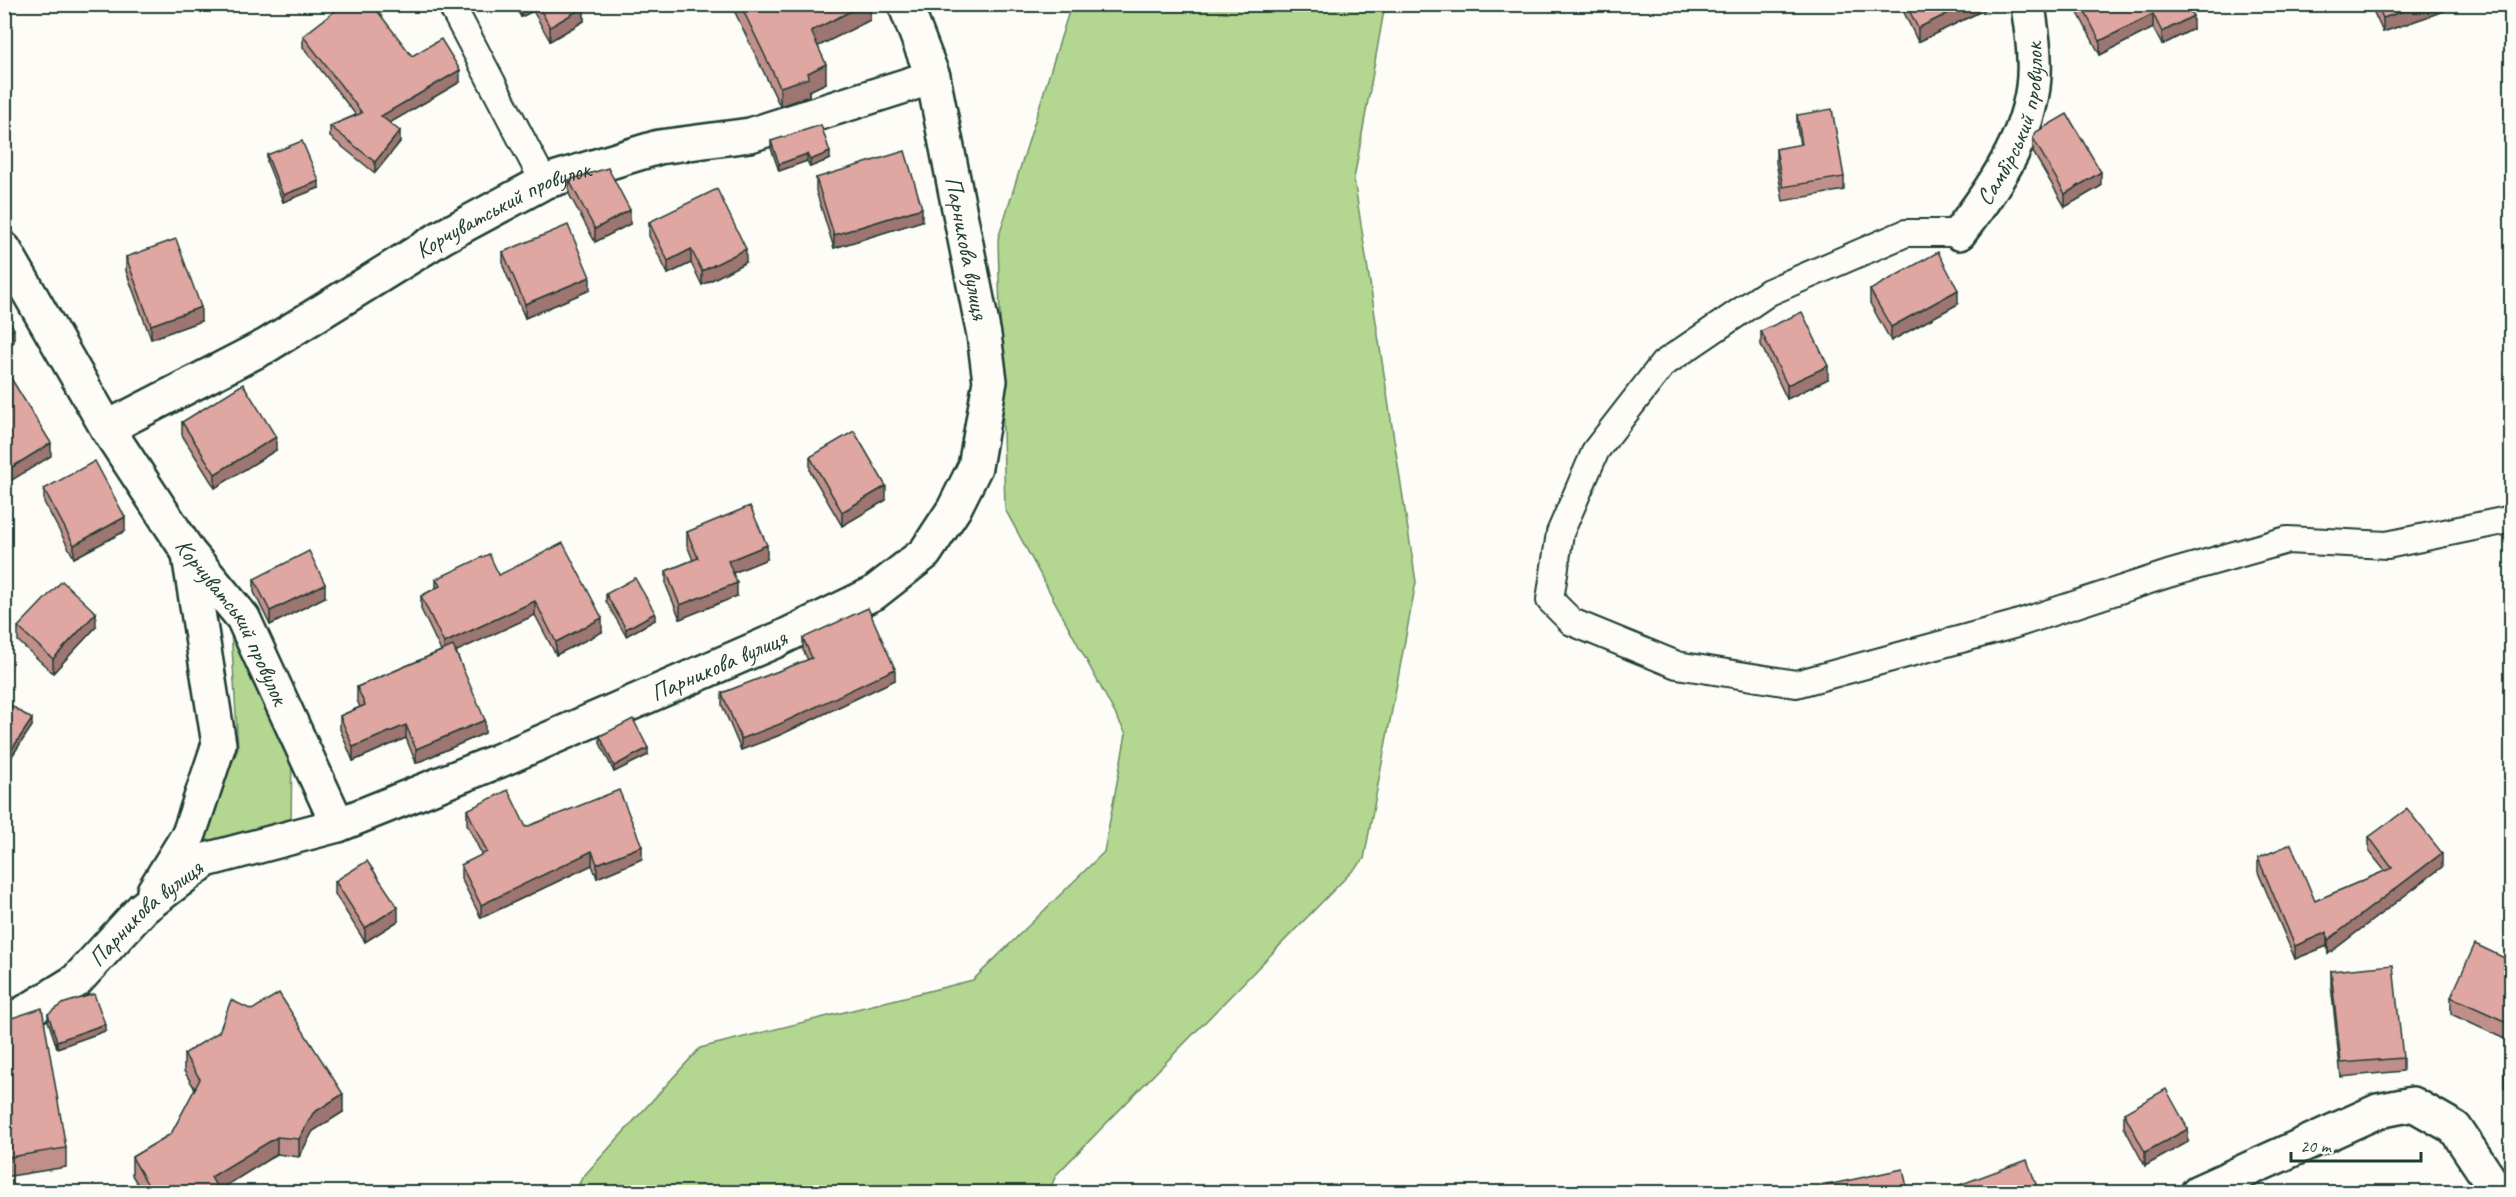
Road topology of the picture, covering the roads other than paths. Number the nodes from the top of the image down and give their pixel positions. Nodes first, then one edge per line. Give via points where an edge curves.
1 (451, 4) edge
2 (904, 4) edge
3 (2028, 4) edge
4 (933, 77) junction
5 (544, 182) junction
6 (1959, 233) joint
7 (4, 249) edge
8 (107, 428) junction
9 (2511, 519) edge
10 (189, 553) junction
11 (338, 825) junction
12 (143, 908) junction
13 (4, 1020) edge
14 (2198, 1192) edge
15 (2493, 1192) edge

1 - 5 lane
2 - 4 street, Парникова вулиця
3 - 6 street, Самбірський провулок via 2035,62 2028,118 1992,190
4 - 5 street, Корчуватський провулок via 750,135 659,147
4 - 11 street, Парникова вулиця via 990,381 975,467 925,553 874,593 777,640 498,761
5 - 8 street, Корчуватський провулок via 441,237 266,346
6 - 9 lane via 1906,232 1768,292 1663,364 1596,450 1560,533 1550,600 1572,622 1677,665 1796,684 2013,625 2287,540 2387,544
7 - 8 street, Корчуватський провулок
8 - 10 street, Корчуватський провулок
10 - 11 street, Корчуватський провулок via 243,618
10 - 12 street via 219,744 189,834
11 - 12 street, Парникова вулиця via 206,860
12 - 13 street, Парникова вулиця via 76,981 21,1015
14 - 15 street via 2378,1111 2413,1104 2455,1128 2489,1179

